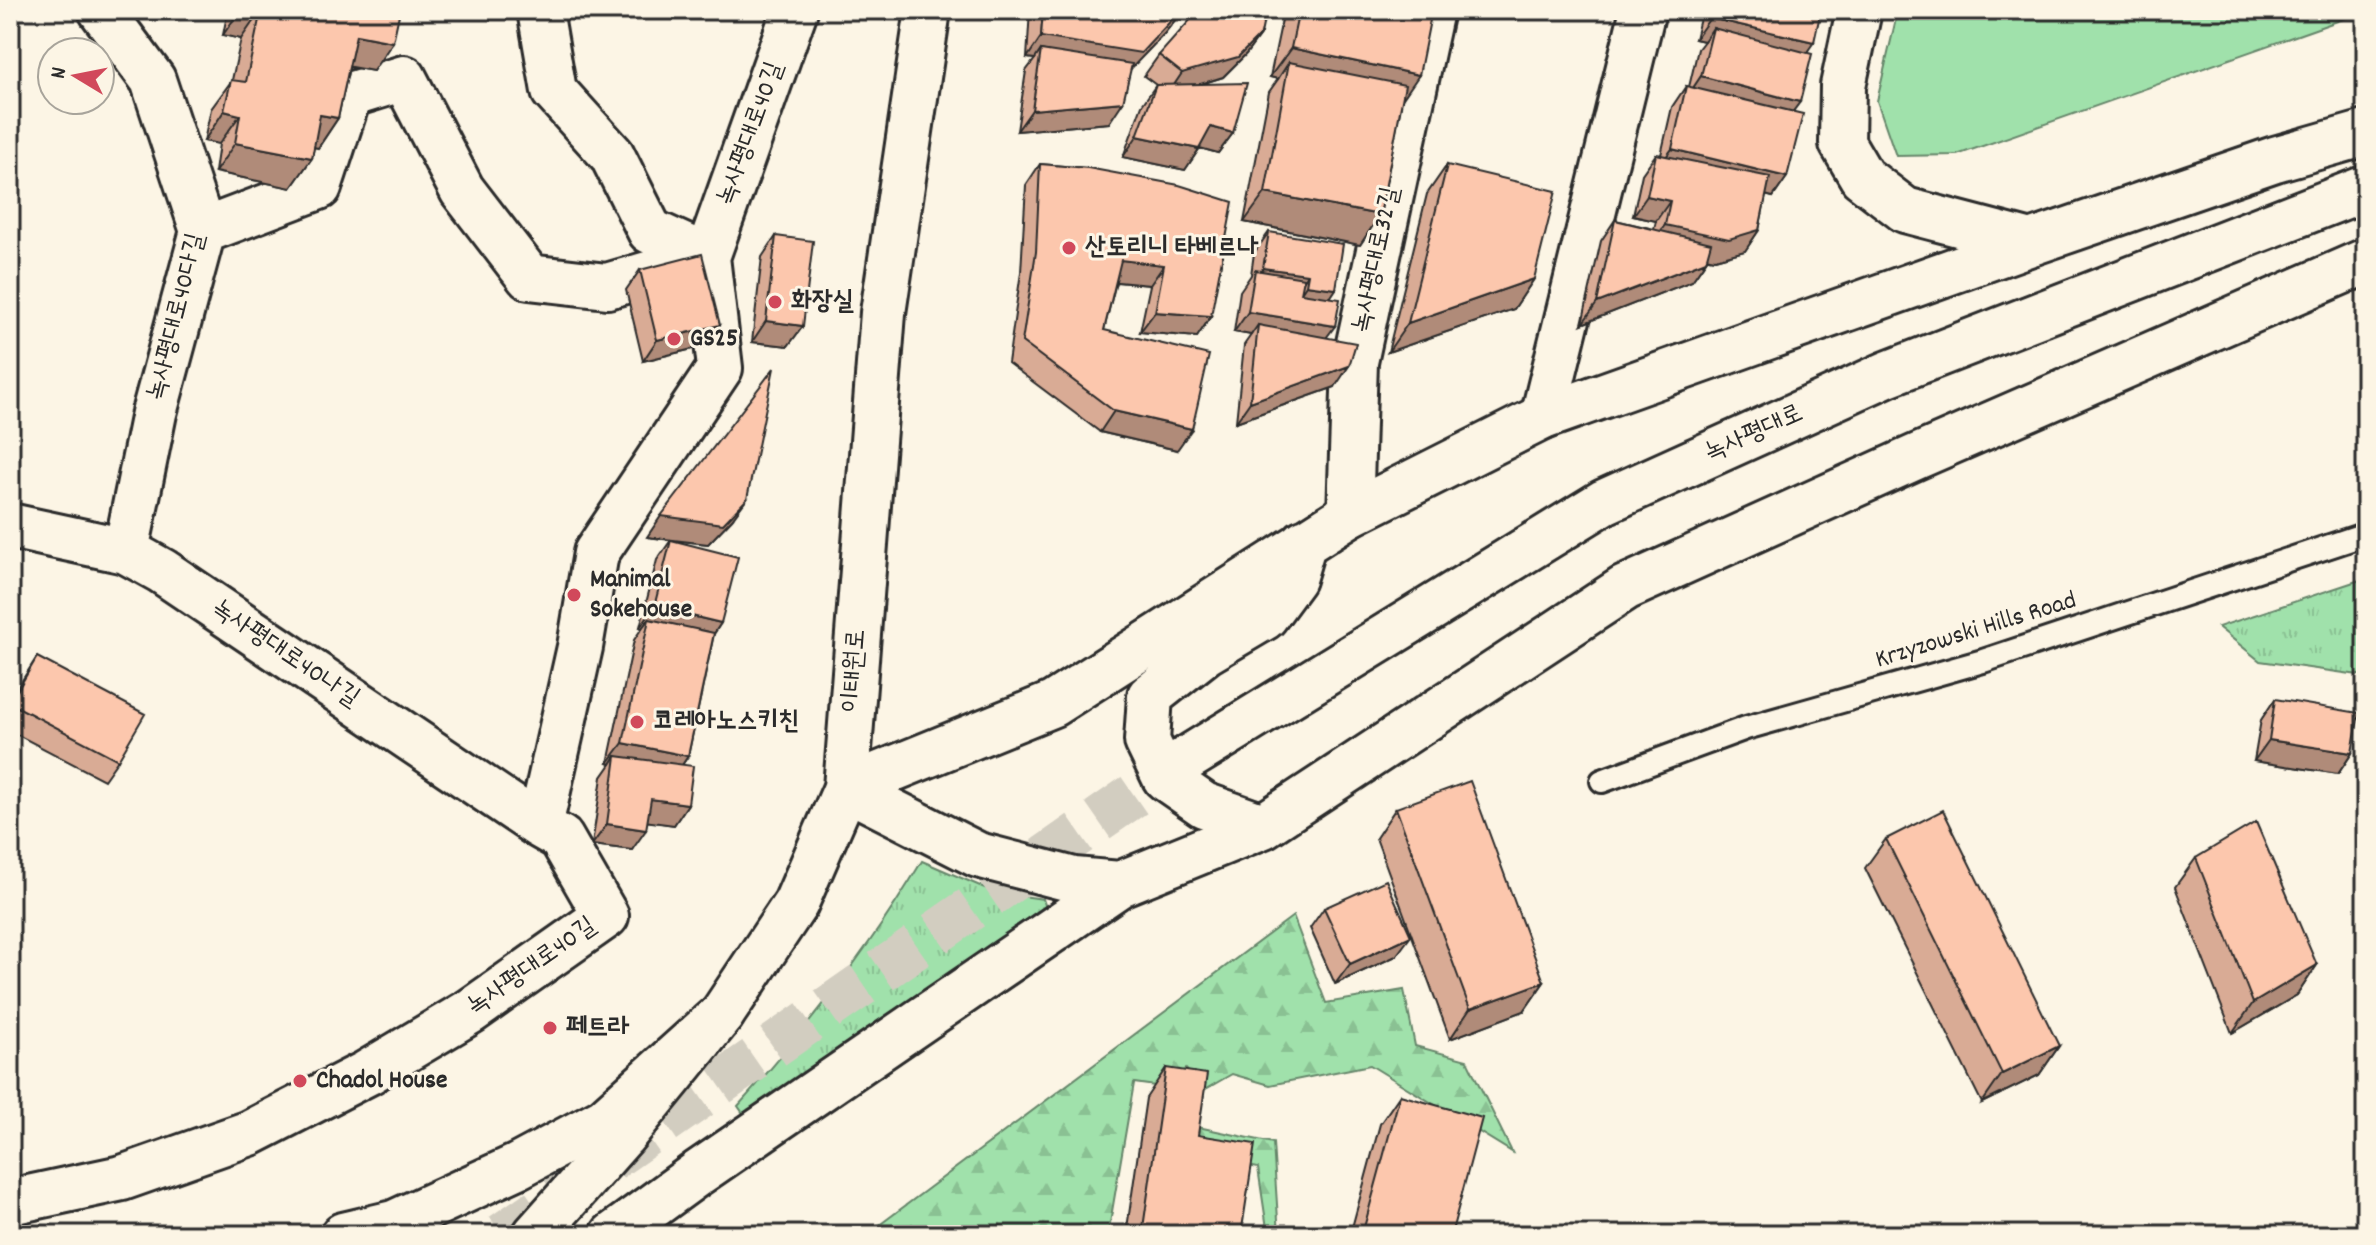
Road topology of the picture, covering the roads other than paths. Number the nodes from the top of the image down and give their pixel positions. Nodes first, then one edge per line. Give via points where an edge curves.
1 (101, 10) edge
2 (540, 10) edge
3 (795, 10) edge
4 (928, 10) edge
5 (1431, 10) edge
6 (1643, 10) edge
7 (1859, 10) edge
8 (2366, 133) edge
9 (2366, 188) edge
10 (203, 231) junction
11 (2031, 243) junction
12 (707, 257) junction
13 (2366, 261) edge
14 (1543, 417) junction
15 (1350, 514) junction
16 (10, 526) edge
17 (2366, 534) edge
18 (1304, 542) junction
19 (126, 551) junction
20 (1183, 761) tunnel mouth
21 (1602, 781) dead end
22 (846, 788) junction
23 (540, 826) junction
24 (1263, 826) junction
25 (1120, 884) junction
26 (722, 1014) junction
27 (12, 1195) edge
28 (343, 1235) edge
29 (535, 1235) edge
30 (613, 1235) edge

1 - 10 main road, 녹사평대로40다길 via 153,80
2 - 12 main road via 554,91 612,155 650,231
3 - 12 main road, 녹사평대로40길
4 - 22 main road, 이태원로 via 883,313
5 - 15 main road, 녹사평대로32길 via 1355,362
6 - 14 main road
7 - 11 main road via 1843,86 1842,143 1862,177 1905,210
8 - 11 main road
9 - 20 main road, 녹사평대로 via 1887,374 1604,502
10 - 12 main road via 319,187 349,95 404,78 462,190 529,277 607,286
10 - 19 main road, 녹사평대로40다길 via 154,413
11 - 14 main road
12 - 23 main road, 녹사평대로40길 via 720,368 596,553
13 - 24 main road via 1625,588
14 - 15 main road
15 - 18 main road
16 - 19 main road, 녹사평대로40나길
17 - 21 lane, Krzyzowski Hills Road via 1983,661 1746,728
18 - 22 main road via 1053,704
18 - 24 main road via 1293,579 1265,617 1206,652 1150,696 1147,741 1165,778 1204,805
19 - 23 main road, 녹사평대로40나길
22 - 25 main road via 978,855 1074,880
22 - 26 main road, 이태원로 via 796,903
23 - 27 main road, 녹사평대로40길 via 561,838 606,916 471,1011 367,1073 250,1133 122,1178
24 - 25 main road
25 - 30 main road
26 - 28 main road via 604,1120 394,1223
26 - 29 main road, 이태원로

